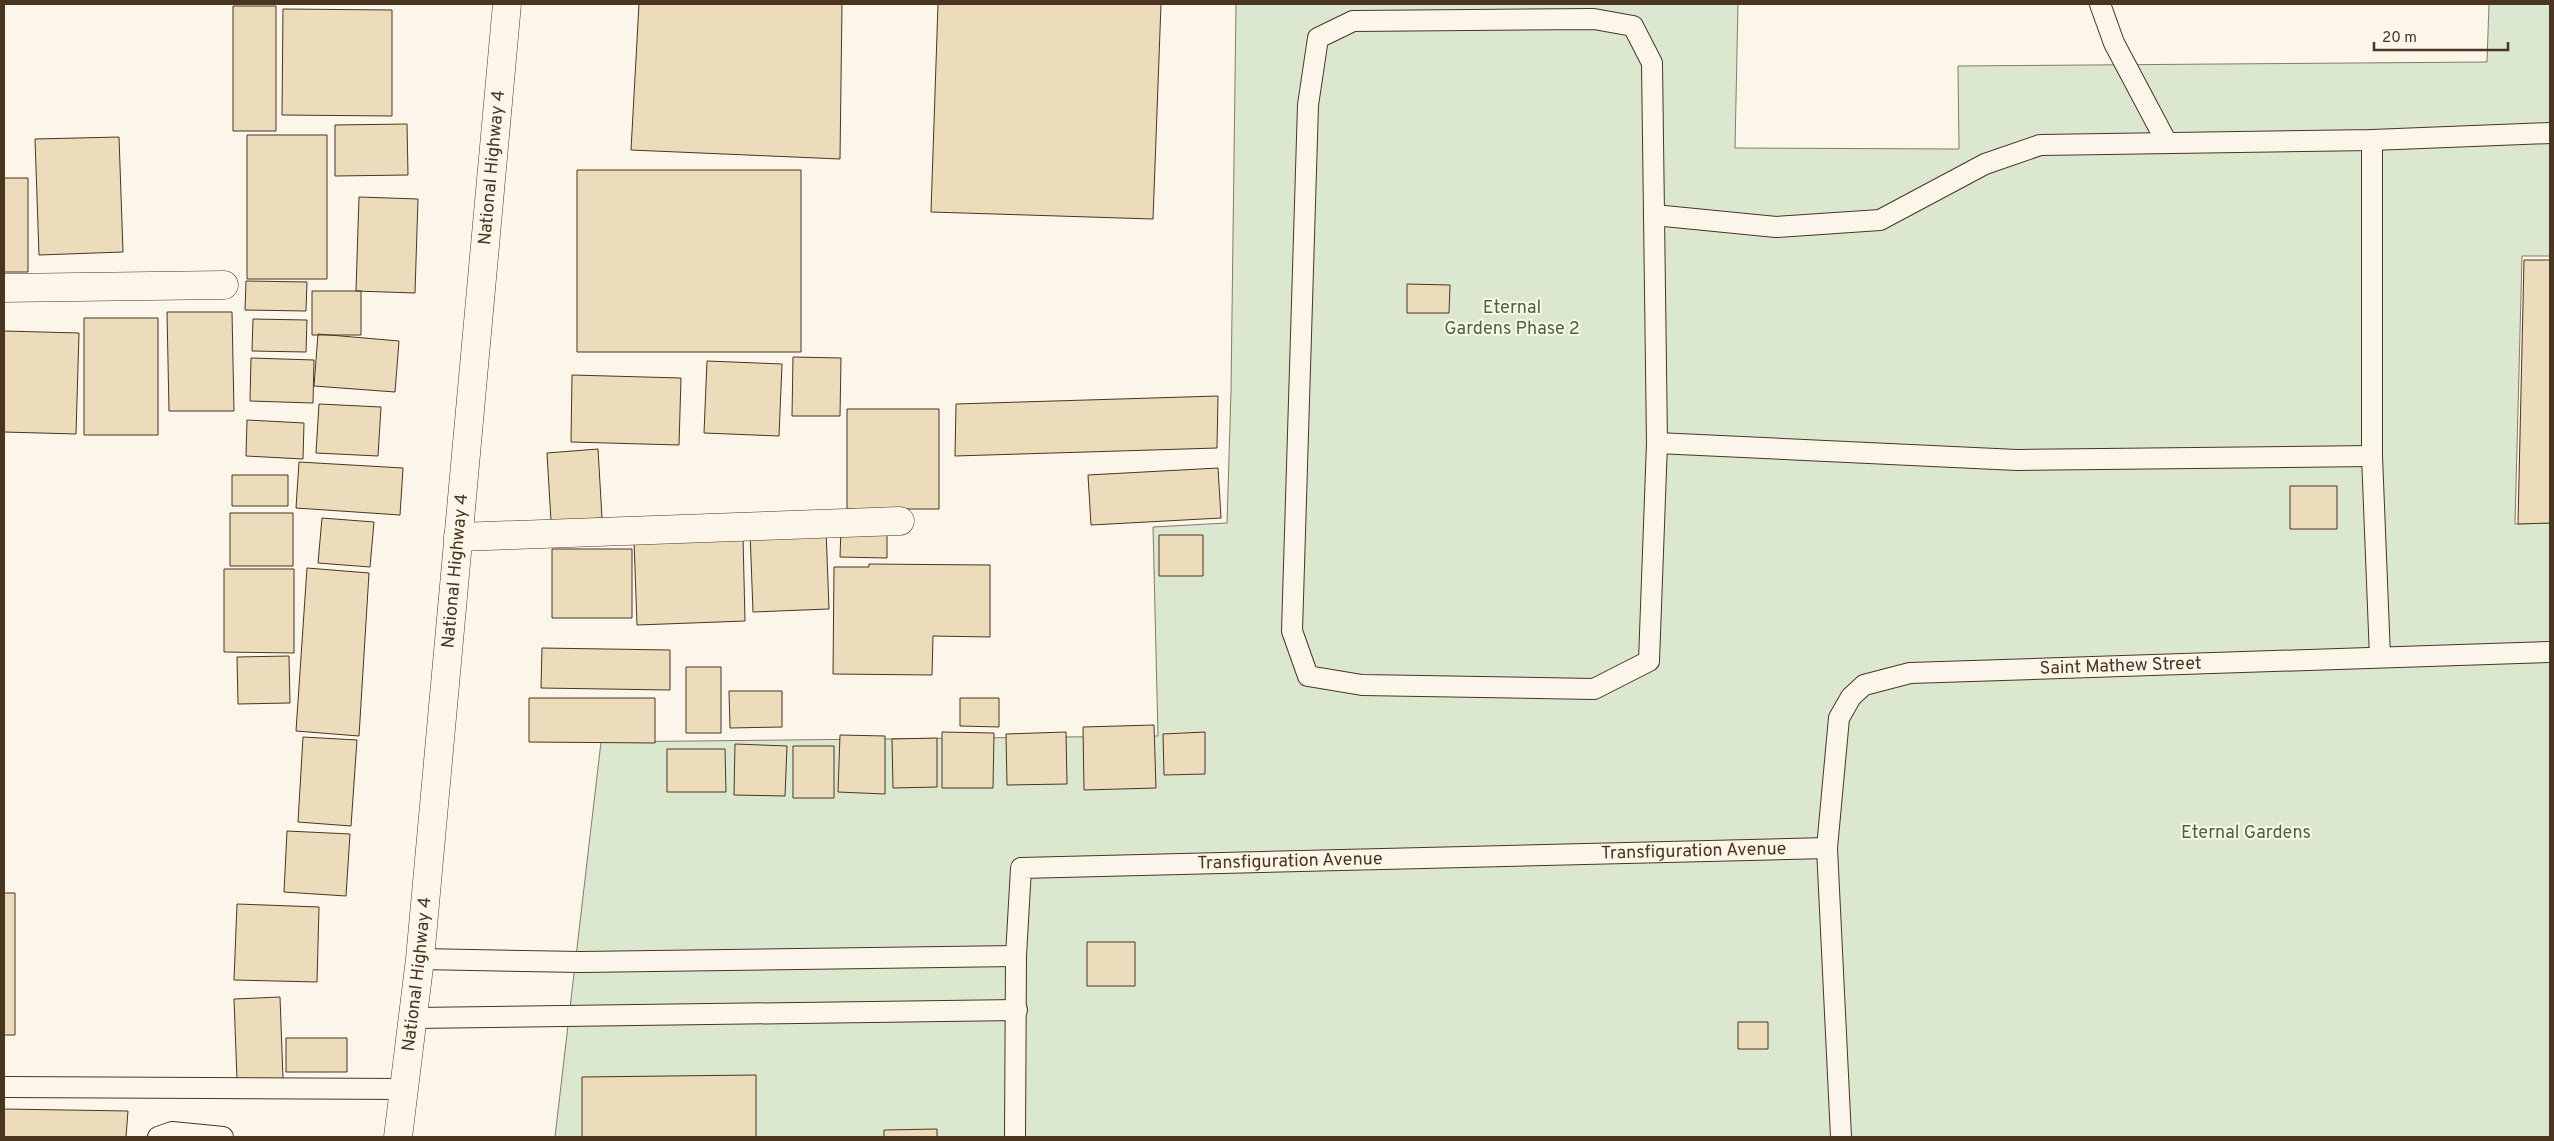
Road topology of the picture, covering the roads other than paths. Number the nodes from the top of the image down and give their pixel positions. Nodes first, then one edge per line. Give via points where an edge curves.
1 (508, 4) edge
2 (2100, 4) edge
3 (2550, 133) edge
4 (2372, 140) junction
5 (2167, 143) junction
6 (1654, 214) junction
7 (224, 285) dead end
8 (4, 288) edge
9 (1657, 443) junction
10 (2372, 456) junction
11 (900, 521) dead end
12 (458, 537) junction
13 (2550, 652) edge
14 (2380, 657) junction
15 (1827, 848) junction
16 (1016, 956) junction
17 (420, 960) junction
18 (1016, 1010) junction
19 (415, 1018) junction
20 (4, 1087) edge
21 (405, 1088) junction
22 (158, 1137) edge
23 (223, 1137) edge
24 (398, 1137) edge
25 (1016, 1137) edge
26 (1841, 1137) edge

1 - 12 main road, National Highway 4
2 - 5 lane via 2114,43
3 - 4 lane
4 - 5 lane
4 - 10 lane
5 - 6 lane via 2040,145 1985,164 1880,220 1776,227
6 - 9 lane
6 - 9 lane via 1652,63 1633,26 1594,19 1353,20 1318,38 1308,105 1292,630 1308,676 1362,685 1594,689 1649,661
7 - 8 main road
9 - 10 lane via 2017,460
10 - 14 lane
11 - 12 main road
12 - 17 main road, National Highway 4
13 - 14 lane, Saint Mathew Street
14 - 15 lane, Saint Mathew Street via 1910,673 1864,685 1850,697 1839,718
15 - 16 lane, Transfiguration Avenue via 1021,868
15 - 26 lane, Saint Mathew Street
16 - 17 lane via 581,962
16 - 18 lane, Transfiguration Avenue
17 - 19 main road, National Highway 4
18 - 19 lane
18 - 25 lane, Transfiguration Avenue
19 - 21 main road, National Highway 4
20 - 21 lane
21 - 24 main road, National Highway 4
22 - 23 lane via 172,1132

